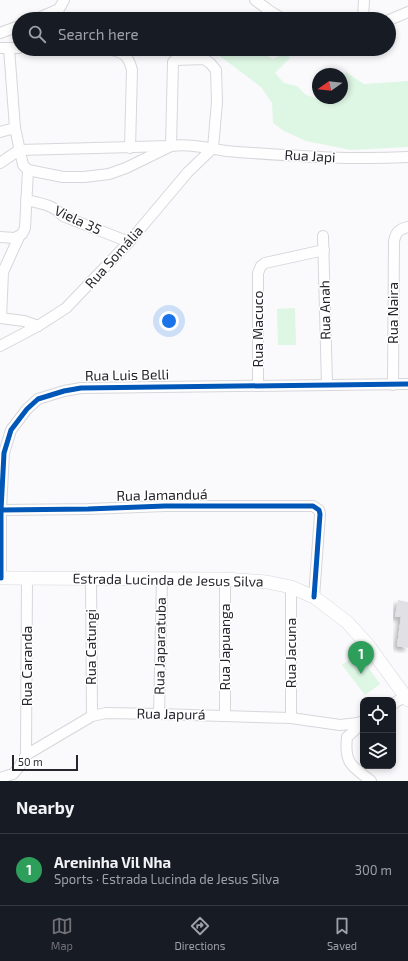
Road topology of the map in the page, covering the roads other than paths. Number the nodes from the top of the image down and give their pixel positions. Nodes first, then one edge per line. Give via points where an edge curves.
1 (64, 0) edge
2 (256, 0) edge
3 (364, 0) edge
4 (52, 12) edge
5 (272, 12) edge
6 (364, 12) edge
7 (408, 12) edge
8 (396, 17) edge
9 (12, 29) edge
10 (0, 33) edge
11 (9, 48) edge
12 (125, 56) edge
13 (15, 128) junction
14 (0, 132) edge
15 (171, 146) junction
16 (130, 148) junction
17 (213, 148) junction
18 (19, 150) junction
19 (408, 157) edge
20 (0, 163) edge
21 (28, 170) junction
22 (26, 200) junction
23 (408, 227) edge
24 (323, 236) dead end
25 (0, 237) edge
26 (19, 237) junction
27 (129, 242) junction
28 (324, 250) junction
29 (0, 318) edge
30 (38, 326) junction
31 (0, 346) edge
32 (408, 384) edge
33 (258, 385) junction
34 (327, 385) junction
35 (393, 385) junction
36 (1, 510) edge
37 (0, 578) edge
38 (27, 578) junction
39 (91, 578) junction
40 (162, 579) junction
41 (225, 579) junction
42 (291, 587) junction
43 (314, 597) junction
44 (406, 698) edge
45 (396, 703) edge
46 (158, 714) junction
47 (92, 716) junction
48 (225, 716) junction
49 (291, 718) junction
50 (360, 722) edge
51 (26, 755) junction
52 (0, 778) edge
53 (371, 781) edge

1 - 4 street via 59,9
2 - 5 street
3 - 6 street
7 - 8 street
9 - 10 street
11 - 13 street
12 - 16 street via 132,70
13 - 14 street
13 - 18 street
15 - 16 street, Rua Japi
15 - 17 street, Rua Japi
15 - 17 street via 173,62 204,59 216,70 217,78
15 - 21 street via 109,174 63,177
16 - 18 street, Rua Japi
17 - 19 street, Rua Japi via 235,152 337,158
17 - 27 street, Rua Somália via 188,172
18 - 20 street
18 - 21 street via 22,164
21 - 22 street
22 - 26 street via 25,228
22 - 27 street, Viela 35 via 58,209 63,216
23 - 35 street, Rua Naira via 399,230 394,241
24 - 28 street, Rua Anah
25 - 26 street
26 - 29 street via 3,272
27 - 30 street, Rua Somália via 66,308
28 - 33 street, Rua Macuco via 261,266 258,273
28 - 34 street, Rua Anah
29 - 30 street via 24,321
30 - 31 street, Rua Somália
32 - 35 street, Rua Luis Belli
33 - 34 street, Rua Luis Belli
33 - 36 street, Rua Luis Belli via 81,388 38,399 11,430 4,453
34 - 35 street, Rua Luis Belli
36 - 37 street, Rua Luis Belli
36 - 43 street, Rua Jamanduá via 313,506 320,514
37 - 38 main road, Estrada Lucinda de Jesus Silva
38 - 39 main road, Estrada Lucinda de Jesus Silva
38 - 51 street, Rua Caranda
39 - 40 main road, Estrada Lucinda de Jesus Silva
39 - 47 street, Rua Catungi
40 - 41 main road, Estrada Lucinda de Jesus Silva
40 - 46 street, Rua Japaratuba
41 - 42 main road, Estrada Lucinda de Jesus Silva via 267,582
41 - 48 street, Rua Japuanga
42 - 43 main road, Estrada Lucinda de Jesus Silva
42 - 49 street, Rua Jacuna
43 - 44 main road, Estrada Lucinda de Jesus Silva via 352,628 381,662
44 - 45 street
46 - 47 street, Rua Japurá via 106,713
46 - 48 street, Rua Japurá
47 - 51 street, Rua Japurá
48 - 49 street, Rua Japurá
49 - 50 street, Rua Japurá via 340,725
50 - 53 street via 347,737 346,749 349,763
51 - 52 street, Rua Japurá via 13,774

